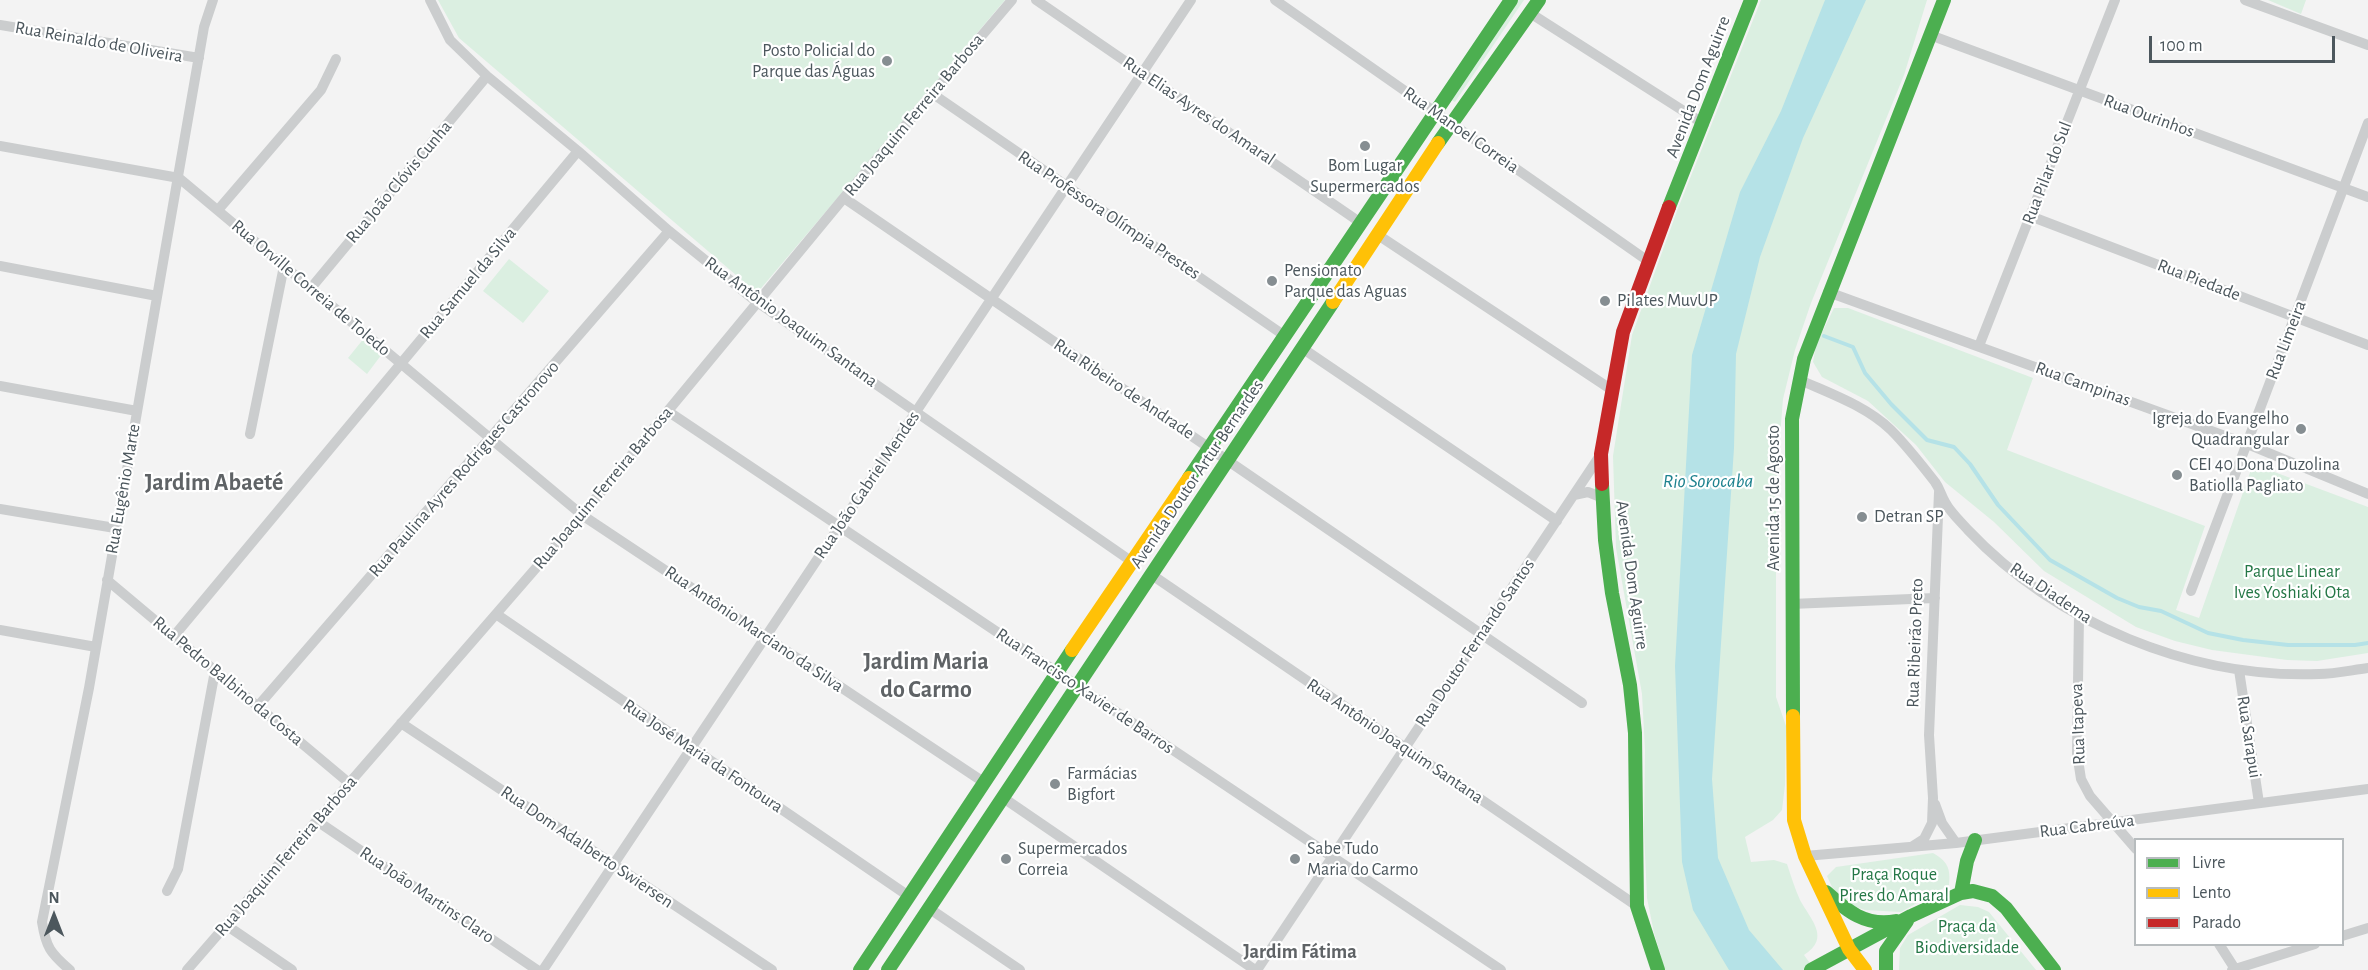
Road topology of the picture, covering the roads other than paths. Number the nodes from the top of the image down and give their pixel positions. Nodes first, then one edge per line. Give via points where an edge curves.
1 (213, 0) edge
2 (430, 0) edge
3 (1012, 0) edge
4 (1036, 0) edge
5 (1191, 0) edge
6 (1275, 0) edge
7 (1511, 0) edge
8 (1539, 0) edge
9 (1944, 0) edge
10 (2115, 0) edge
11 (2245, 0) edge
12 (1747, 2) edge
13 (1530, 13) junction
14 (0, 25) edge
15 (1930, 35) junction
16 (2368, 45) edge
17 (199, 58) junction
18 (336, 59) dead end
19 (1142, 73) junction
20 (487, 76) junction
21 (2080, 90) junction
22 (933, 94) junction
23 (1436, 112) junction
24 (1451, 123) junction
25 (2368, 123) edge
26 (1704, 124) junction
27 (0, 146) edge
28 (578, 151) junction
29 (179, 178) junction
30 (1066, 186) junction
31 (2343, 188) junction
32 (2368, 197) edge
33 (844, 198) junction
34 (218, 210) junction
35 (2030, 216) junction
36 (1361, 223) junction
37 (669, 231) junction
38 (1378, 235) junction
39 (1648, 261) junction
40 (0, 266) edge
41 (284, 266) junction
42 (311, 288) junction
43 (1828, 292) junction
44 (157, 296) junction
45 (992, 298) junction
46 (758, 302) junction
47 (2295, 317) junction
48 (1286, 336) junction
49 (2368, 345) edge
50 (1980, 346) junction
51 (1302, 348) junction
52 (401, 363) junction
53 (1800, 381) junction
54 (0, 386) edge
55 (1612, 390) junction
56 (137, 411) junction
57 (669, 412) junction
58 (916, 412) junction
59 (250, 434) dead end
60 (490, 438) junction
61 (2247, 444) junction
62 (1210, 448) junction
63 (1601, 454) junction
64 (1228, 460) junction
65 (1940, 489) junction
66 (2368, 494) edge
67 (1574, 495) junction
68 (1603, 498) junction
69 (0, 509) edge
70 (582, 515) junction
71 (1557, 521) junction
72 (839, 527) junction
73 (115, 528) junction
74 (1131, 561) junction
75 (1152, 575) junction
76 (107, 579) junction
77 (2191, 591) dead end
78 (1935, 598) junction
79 (1791, 604) junction
80 (496, 614) junction
81 (2079, 615) junction
82 (0, 630) edge
83 (1481, 634) junction
84 (174, 636) junction
85 (765, 637) junction
86 (96, 647) junction
87 (2368, 668) edge
88 (215, 670) junction
89 (2239, 670) junction
90 (1058, 674) junction
91 (1076, 686) junction
92 (1582, 703) dead end
93 (258, 706) junction
94 (401, 723) junction
95 (692, 747) junction
96 (1405, 748) junction
97 (350, 783) junction
98 (985, 783) junction
99 (2368, 789) edge
100 (1002, 797) junction
101 (1933, 798) junction
102 (2259, 803) junction
103 (317, 820) junction
104 (2111, 823) junction
105 (1975, 840) junction
106 (1956, 843) junction
107 (1912, 847) junction
108 (2134, 847) edge
109 (1333, 856) junction
110 (1805, 856) junction
111 (614, 864) junction
112 (1820, 886) junction
113 (167, 891) dead end
114 (1961, 893) junction
115 (910, 897) junction
116 (1637, 906) junction
117 (930, 909) junction
118 (1911, 916) junction
119 (226, 925) junction
120 (1643, 928) junction
121 (2368, 928) edge
122 (2344, 936) edge
123 (2220, 946) edge
124 (2312, 946) edge
125 (1850, 948) junction
126 (2233, 969) edge
127 (70, 970) edge
128 (187, 970) edge
129 (292, 970) edge
130 (537, 970) edge
131 (543, 970) edge
132 (772, 970) edge
133 (860, 970) edge
134 (888, 970) edge
135 (1020, 970) edge
136 (1256, 970) edge
137 (1502, 970) edge
138 (1647, 970) edge
139 (1658, 970) edge
140 (1811, 970) edge
141 (1865, 970) edge
142 (1886, 970) edge
143 (2055, 970) edge

1 - 17 street, Rua Eugênio Marte
2 - 20 street, Rua Antônio Joaquim Santana via 450,40
3 - 22 street, Rua Joaquim Ferreira Barbosa
4 - 19 street, Rua Elias Ayres do Amaral
5 - 19 street, Rua João Gabriel Mendes
6 - 23 street, Rua Manoel Correia
7 - 23 main road, Avenida Doutor Artur Bernardes
8 - 13 main road, Avenida Doutor Artur Bernardes
9 - 15 main road, Avenida 15 de Agosto
10 - 21 street, Rua Pilar do Sul
11 - 16 street
12 - 26 main road, Avenida Dom Aguirre
13 - 24 main road, Avenida Doutor Artur Bernardes
13 - 26 street
14 - 17 street, Rua Reinaldo de Oliveira
15 - 21 street, Rua Ourinhos
15 - 43 main road, Avenida 15 de Agosto
17 - 29 street, Rua Eugênio Marte
18 - 34 street via 321,90
19 - 30 street, Rua João Gabriel Mendes
19 - 36 street, Rua Elias Ayres do Amaral
20 - 28 street, Rua Antônio Joaquim Santana
20 - 42 street, Rua João Clóvis Cunha
21 - 31 street, Rua Ourinhos
21 - 35 street, Rua Pilar do Sul
22 - 30 street, Rua Professora Olímpia Prestes
22 - 33 street, Rua Joaquim Ferreira Barbosa
23 - 24 street, Rua Manoel Correia
23 - 36 main road, Avenida Doutor Artur Bernardes
24 - 38 main road, Avenida Doutor Artur Bernardes
24 - 39 street, Rua Manoel Correia
25 - 31 street, Rua Limeira
26 - 39 main road, Avenida Dom Aguirre
27 - 29 street, Rua Orville Correia de Toledo
28 - 37 street, Rua Antônio Joaquim Santana
28 - 52 street, Rua Samuel da Silva
29 - 34 street, Rua Orville Correia de Toledo
29 - 44 street, Rua Eugênio Marte
30 - 45 street, Rua João Gabriel Mendes
30 - 48 street, Rua Professora Olímpia Prestes
31 - 32 street, Rua Ourinhos
31 - 47 street, Rua Limeira
33 - 45 street, Rua Ribeiro de Andrade
33 - 46 street, Rua Joaquim Ferreira Barbosa
34 - 41 street, Rua Orville Correia de Toledo
35 - 47 street, Rua Piedade
35 - 50 street, Rua Pilar do Sul
36 - 48 main road, Avenida Doutor Artur Bernardes
37 - 46 street, Rua Antônio Joaquim Santana
37 - 60 street, Rua Paulina Ayres Rodrigues Castronovo
38 - 51 main road, Avenida Doutor Artur Bernardes
38 - 55 street
39 - 55 main road, Avenida Dom Aguirre via 1623,332
40 - 44 street
41 - 42 street, Rua Orville Correia de Toledo
41 - 59 street
42 - 52 street, Rua Orville Correia de Toledo
43 - 50 street, Rua Campinas
43 - 53 main road, Avenida 15 de Agosto
44 - 56 street, Rua Eugênio Marte
45 - 58 street, Rua João Gabriel Mendes
45 - 62 street, Rua Ribeiro de Andrade
46 - 57 street, Rua Joaquim Ferreira Barbosa
46 - 58 street, Rua Antônio Joaquim Santana
47 - 49 street, Rua Piedade
47 - 61 street, Rua Limeira
48 - 62 main road, Avenida Doutor Artur Bernardes
50 - 61 street, Rua Campinas
51 - 64 main road, Avenida Doutor Artur Bernardes
51 - 71 street
52 - 60 street, Rua Orville Correia de Toledo
52 - 84 street, Rua Samuel da Silva
53 - 65 street, Rua Diadema via 1857,406 1890,429
53 - 79 main road, Avenida 15 de Agosto via 1791,432
54 - 56 street
55 - 63 main road, Avenida Dom Aguirre
56 - 73 street, Rua Eugênio Marte
57 - 70 street, Rua Joaquim Ferreira Barbosa
57 - 72 street, Rua Francisco Xavier de Barros
58 - 72 street, Rua João Gabriel Mendes
58 - 74 street, Rua Antônio Joaquim Santana
60 - 70 street, Rua Orville Correia de Toledo
60 - 93 street, Rua Paulina Ayres Rodrigues Castronovo
61 - 66 street, Rua Campinas
61 - 77 street, Rua Limeira
62 - 64 street, Rua Ribeiro de Andrade
62 - 74 main road, Avenida Doutor Artur Bernardes
63 - 67 street, Rua Doutor Fernando Santos
63 - 68 main road, Avenida Dom Aguirre
64 - 75 main road, Avenida Doutor Artur Bernardes
64 - 83 street, Rua Ribeiro de Andrade
65 - 78 street, Rua Ribeirão Preto
65 - 81 street, Rua Diadema via 1946,504 1969,531 2020,576
67 - 68 street via 1588,492
67 - 71 street, Rua Doutor Fernando Santos
68 - 116 main road, Avenida Dom Aguirre via 1605,540 1635,733
69 - 73 street
70 - 80 street, Rua Joaquim Ferreira Barbosa
70 - 85 street, Rua Antônio Marciano da Silva
71 - 83 street, Rua Doutor Fernando Santos
72 - 85 street, Rua João Gabriel Mendes
72 - 90 street, Rua Francisco Xavier de Barros
73 - 76 street, Rua Eugênio Marte
74 - 90 main road, Avenida Doutor Artur Bernardes
75 - 91 main road, Avenida Doutor Artur Bernardes
75 - 96 street, Rua Antônio Joaquim Santana
76 - 84 street, Rua Pedro Balbino da Costa
76 - 86 street, Rua Eugênio Marte
78 - 79 street
78 - 101 street, Rua Ribeirão Preto via 1929,735
79 - 110 main road, Avenida 15 de Agosto via 1794,820
80 - 94 street, Rua Joaquim Ferreira Barbosa
80 - 95 street, Rua José Maria da Fontoura
81 - 89 street, Rua Diadema via 2163,652
81 - 104 street, Rua Itapeva via 2077,753 2081,779
82 - 86 street
83 - 92 street, Rua Ribeiro de Andrade
83 - 96 street, Rua Doutor Fernando Santos
84 - 88 street, Rua Pedro Balbino da Costa
85 - 95 street, Rua João Gabriel Mendes
85 - 98 street, Rua Antônio Marciano da Silva
86 - 127 street, Rua Eugênio Marte via 42,922 45,943
87 - 89 street, Rua Diadema via 2319,674
88 - 93 street, Rua Pedro Balbino da Costa
88 - 113 street via 178,869
89 - 102 street, Rua Sarapui
90 - 91 street, Rua Francisco Xavier de Barros
90 - 98 main road, Avenida Doutor Artur Bernardes
91 - 100 main road, Avenida Doutor Artur Bernardes
91 - 109 street, Rua Francisco Xavier de Barros
93 - 97 street, Rua Pedro Balbino da Costa
94 - 97 street, Rua Joaquim Ferreira Barbosa
94 - 111 street, Rua Dom Adalberto Swiersen
95 - 111 street, Rua João Gabriel Mendes
95 - 115 street, Rua José Maria da Fontoura
96 - 109 street, Rua Doutor Fernando Santos
96 - 116 street, Rua Antônio Joaquim Santana
97 - 103 street, Rua Joaquim Ferreira Barbosa
98 - 115 main road, Avenida Doutor Artur Bernardes
99 - 102 street, Rua Cabreúva
100 - 117 main road, Avenida Doutor Artur Bernardes
100 - 136 street
101 - 106 street, Rua Ribeirão Preto via 1942,823
101 - 107 street, Rua Ribeirão Preto via 1929,831
102 - 104 street, Rua Cabreúva
103 - 119 street, Rua Joaquim Ferreira Barbosa
103 - 130 street, Rua João Martins Claro
104 - 105 street, Rua Cabreúva
104 - 108 street, Rua Itapeva
105 - 106 street, Rua Cabreúva
105 - 114 main road
106 - 107 street, Rua Cabreúva
107 - 110 street, Rua Cabreúva
109 - 136 street, Rua Doutor Fernando Santos
109 - 137 street, Rua Francisco Xavier de Barros
110 - 112 main road, Avenida 15 de Agosto
111 - 131 street, Rua João Gabriel Mendes
111 - 132 street, Rua Dom Adalberto Swiersen
112 - 118 main road via 1844,909 1871,923
112 - 125 main road, Avenida 15 de Agosto
114 - 118 main road
114 - 143 main road via 1973,891 1992,896
115 - 133 main road, Avenida Doutor Artur Bernardes
116 - 120 main road, Avenida Dom Aguirre
117 - 134 main road, Avenida Doutor Artur Bernardes
117 - 135 street
118 - 125 main road
118 - 142 main road via 1886,951
119 - 128 street, Rua Joaquim Ferreira Barbosa
119 - 129 street
120 - 138 main road, Avenida Dom Aguirre
120 - 139 main road, Avenida Dom Aguirre
121 - 122 street
123 - 126 street
124 - 126 street
125 - 140 main road
125 - 141 main road, Avenida 15 de Agosto

